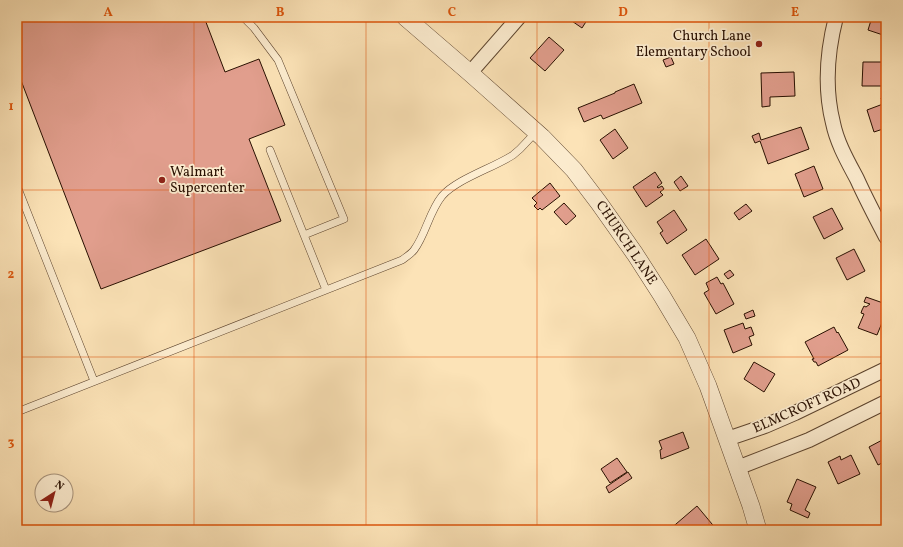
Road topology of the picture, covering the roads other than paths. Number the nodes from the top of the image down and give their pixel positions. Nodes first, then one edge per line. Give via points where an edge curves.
1 (243, 17) edge
2 (405, 17) edge
3 (519, 17) edge
4 (836, 17) edge
5 (470, 73) junction
6 (536, 132) junction
7 (270, 150) dead end
8 (17, 186) edge
9 (304, 235) junction
10 (886, 237) edge
11 (326, 290) junction
12 (886, 369) edge
13 (94, 381) junction
14 (886, 402) edge
15 (17, 412) edge
16 (726, 440) junction
17 (736, 468) junction
18 (758, 530) edge

1 - 9 lane via 278,60 344,219
2 - 5 street, CHURCH LANE
3 - 5 street
4 - 10 street via 827,66 833,124 845,156
5 - 6 street, CHURCH LANE
6 - 11 lane via 514,155 454,186 442,196 413,251 402,260
6 - 16 street, CHURCH LANE via 583,181 631,247 662,296 687,338 708,386
7 - 9 lane
8 - 13 lane
9 - 11 lane
11 - 13 lane
12 - 16 street, ELMCROFT ROAD via 765,426
13 - 15 lane
14 - 17 street via 809,440
16 - 17 street, CHURCH LANE
17 - 18 street, CHURCH LANE

